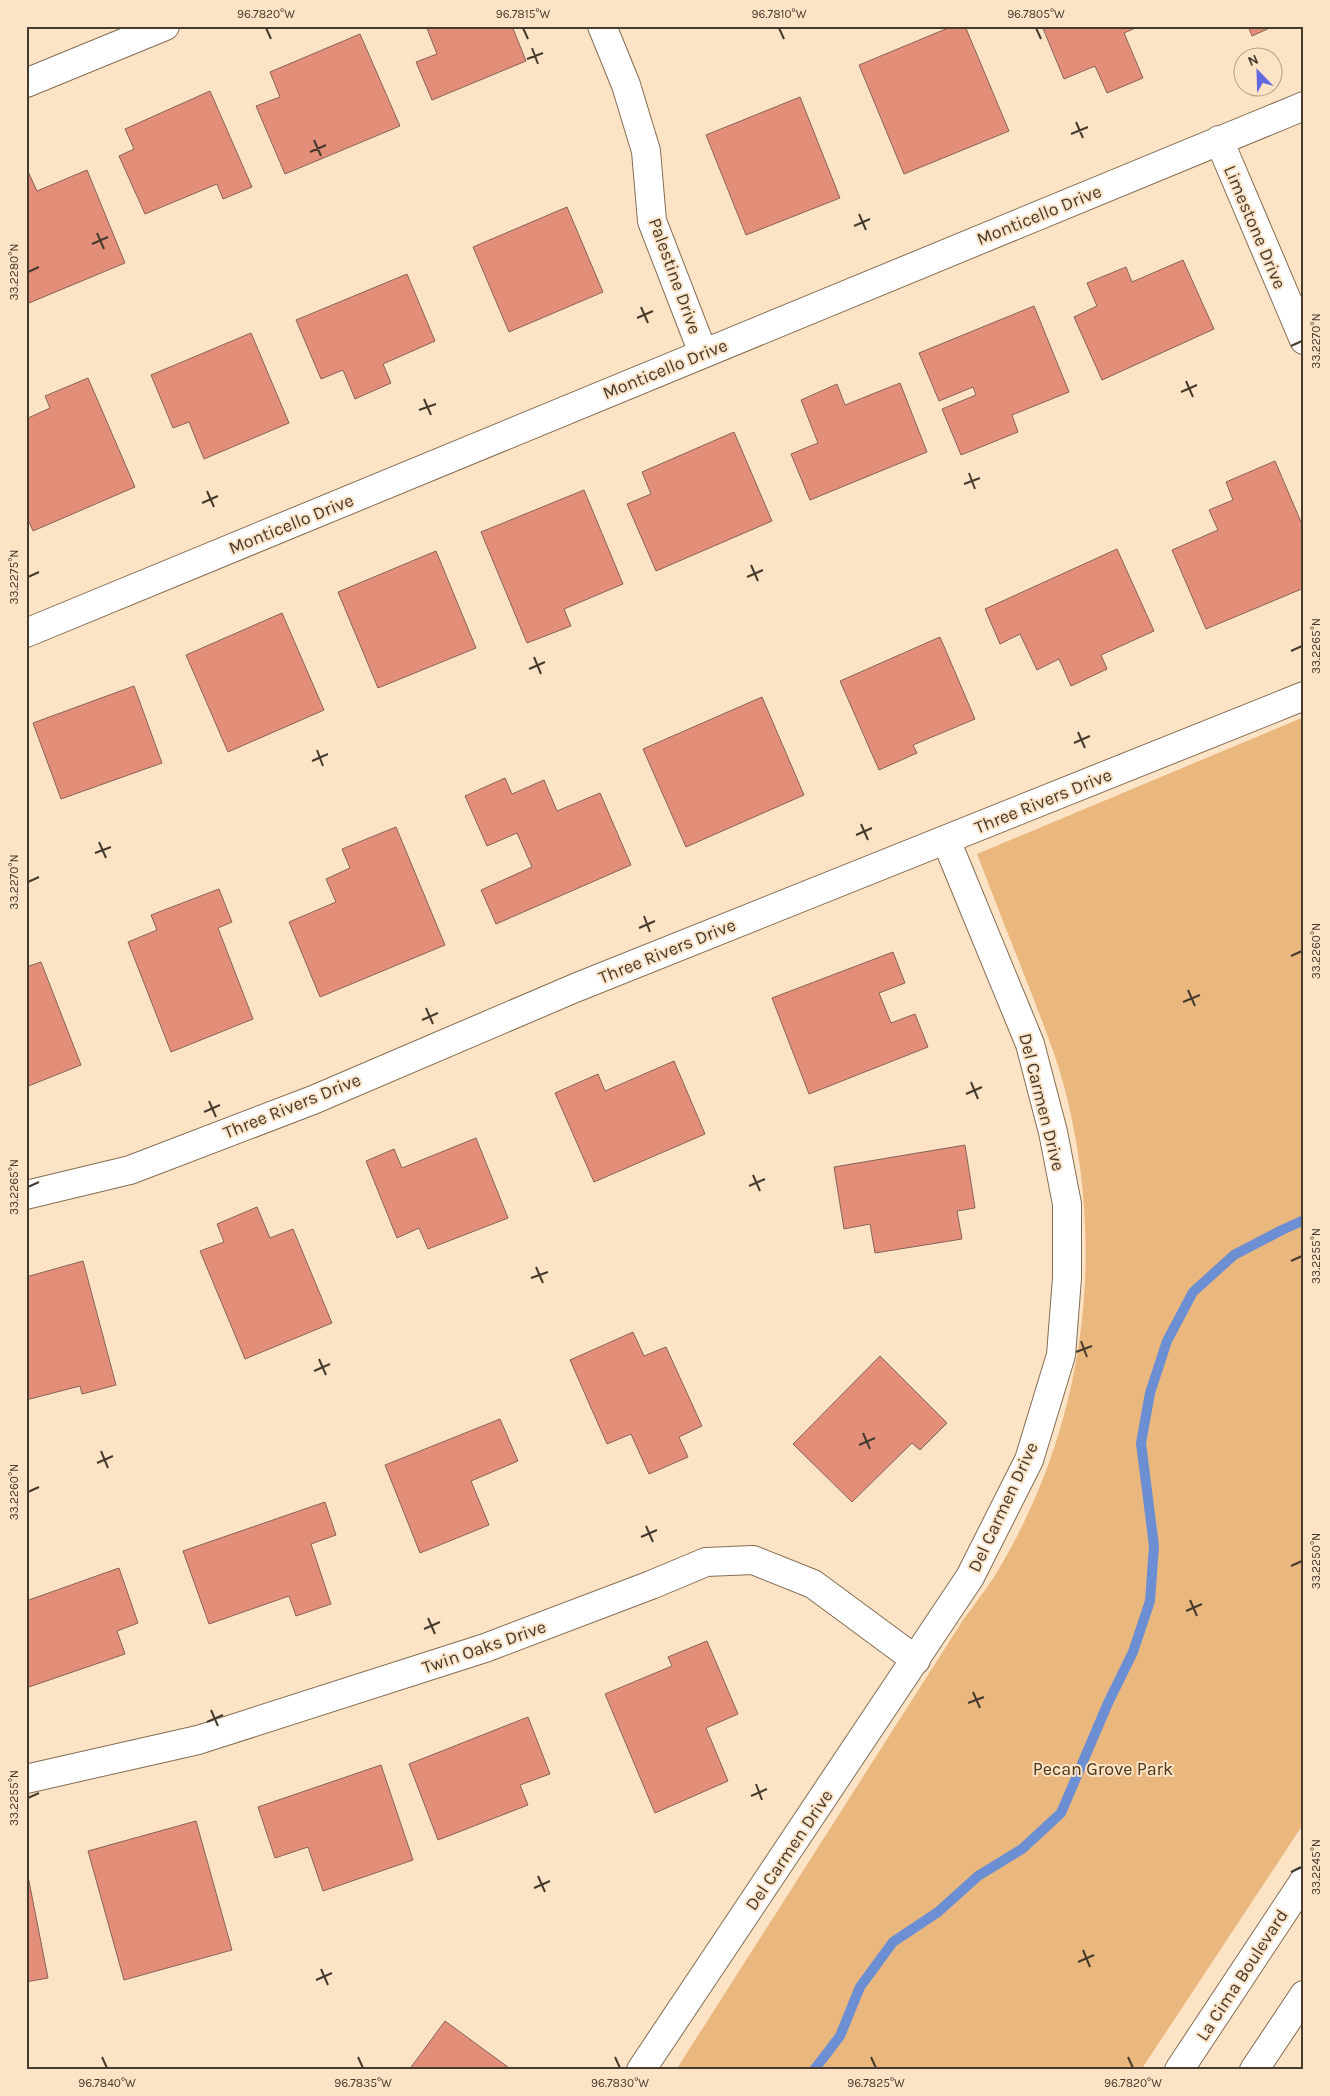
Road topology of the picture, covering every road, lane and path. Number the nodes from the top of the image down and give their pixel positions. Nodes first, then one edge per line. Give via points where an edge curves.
1 (165, 26) edge
2 (602, 26) edge
3 (26, 83) edge
4 (1304, 106) edge
5 (1219, 140) junction
6 (1304, 340) edge
7 (703, 353) junction
8 (26, 633) edge
9 (1304, 696) edge
10 (946, 840) junction
11 (26, 1195) edge
12 (916, 1660) junction
13 (26, 1779) edge
14 (1304, 1881) edge
15 (1304, 1995) edge
16 (641, 2070) edge
17 (1179, 2070) edge
18 (1254, 2070) edge

1 - 3 street
2 - 7 street, Palestine Drive via 626,86 646,151 652,221
4 - 5 street, Monticello Drive
5 - 6 street, Limestone Drive
5 - 7 street, Monticello Drive
7 - 8 street, Monticello Drive
9 - 10 street, Three Rivers Drive
10 - 11 street, Three Rivers Drive via 130,1170
10 - 12 street, Del Carmen Drive via 1030,1044 1053,1132 1067,1204 1067,1278 1061,1355 1030,1460 970,1577
12 - 13 street, Twin Oaks Drive via 813,1584 753,1560 706,1562 651,1586 467,1654 198,1740
12 - 16 street, Del Carmen Drive
14 - 17 street, La Cima Boulevard
15 - 18 street

